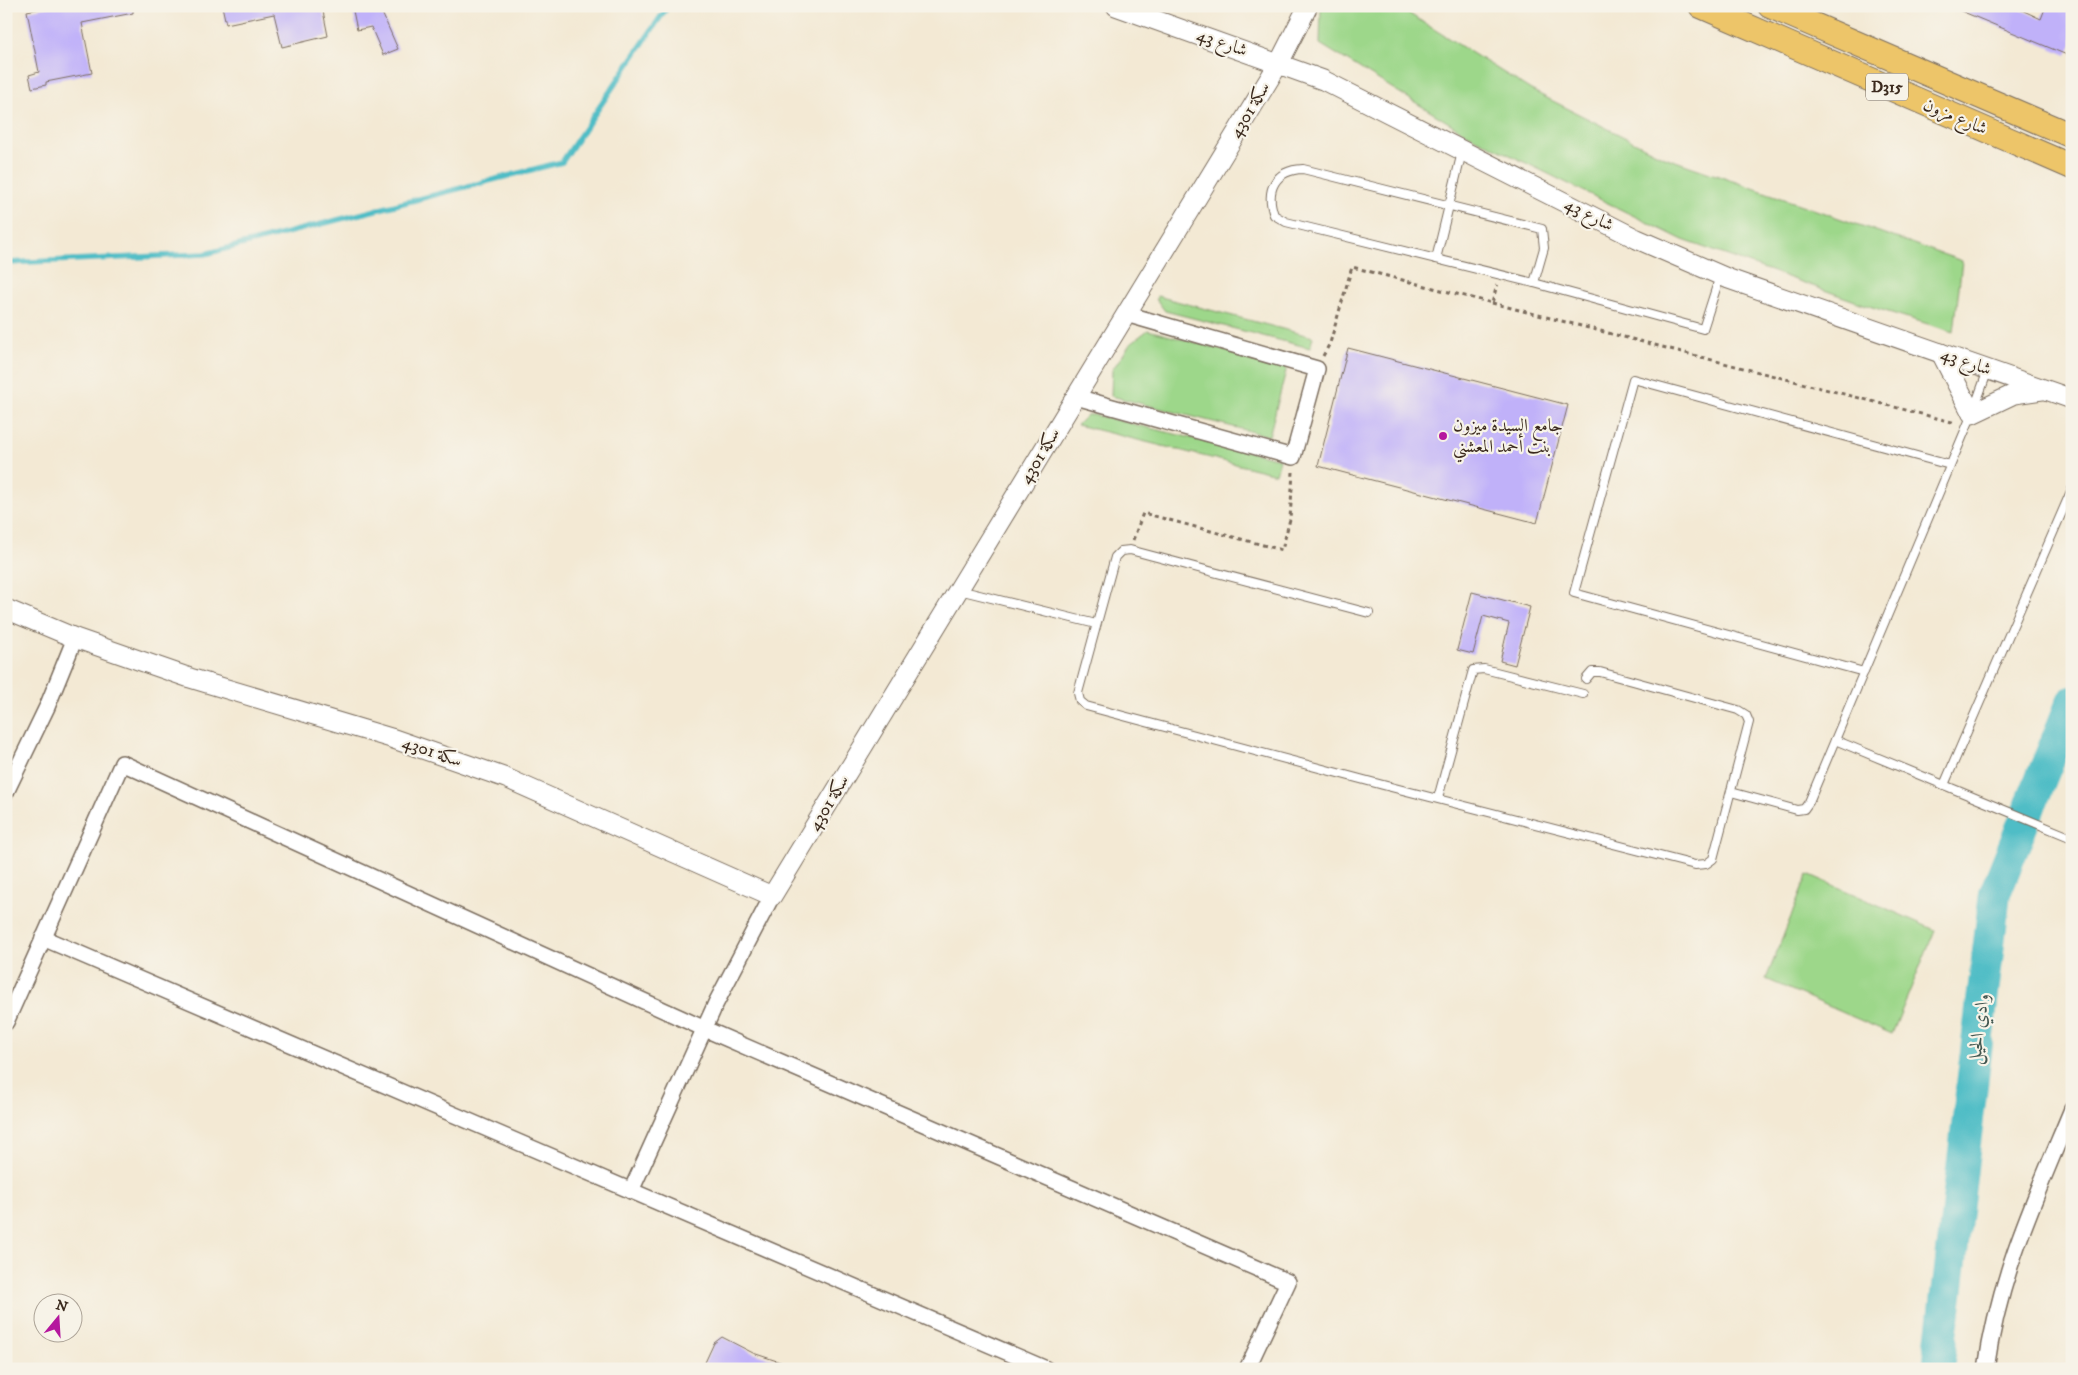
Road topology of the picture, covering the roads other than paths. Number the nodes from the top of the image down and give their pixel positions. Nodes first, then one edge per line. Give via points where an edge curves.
1 (1116, 6) edge
2 (1308, 6) edge
3 (1702, 6) edge
4 (1770, 6) edge
5 (1279, 63) junction
6 (2072, 136) edge
7 (1462, 151) junction
8 (2072, 167) edge
9 (1449, 206) junction
10 (1436, 259) junction
11 (1721, 275) junction
12 (1534, 283) junction
13 (1126, 314) junction
14 (1942, 353) junction
15 (1988, 370) junction
16 (2046, 390) junction
17 (1076, 397) junction
18 (2072, 399) edge
19 (1969, 420) junction
20 (1950, 465) junction
21 (2072, 489) edge
22 (959, 590) junction
23 (6, 609) edge
24 (1369, 613) dead end
25 (1096, 624) junction
26 (75, 638) junction
27 (1864, 672) junction
28 (1586, 679) dead end
29 (1583, 694) dead end
30 (1835, 740) junction
31 (1944, 785) junction
32 (6, 792) edge
33 (1730, 792) junction
34 (1438, 798) junction
35 (2072, 838) edge
36 (772, 896) junction
37 (43, 938) junction
38 (6, 1022) edge
39 (705, 1029) junction
40 (2072, 1109) edge
41 (631, 1191) junction
42 (1046, 1369) edge
43 (1247, 1369) edge
44 (1986, 1369) edge

1 - 5 street, شارع 43
2 - 5 street, سكة 4301
3 - 8 main road, شارع مزون / D315
4 - 6 main road, شارع مزون / D315
5 - 7 street, شارع 43 via 1323,80
5 - 13 street, سكة 4301
7 - 9 lane
7 - 11 street, شارع 43 via 1637,239
9 - 10 lane
9 - 10 lane via 1303,169 1289,170 1276,180 1271,191 1270,204 1274,215 1286,222
9 - 12 lane via 1542,230 1544,248
10 - 12 lane
11 - 12 lane via 1703,329
11 - 14 street, شارع 43
13 - 17 street, سكة 4301
13 - 17 street via 1317,369 1293,457
14 - 15 street, شارع 43
14 - 19 street
15 - 16 street, شارع 43
15 - 19 lane
16 - 18 street, شارع 43
16 - 19 street via 2014,394
17 - 22 street, سكة 4301
19 - 20 lane
20 - 27 lane
20 - 27 lane via 1633,379 1574,593
21 - 31 lane
22 - 25 lane
22 - 36 street, سكة 4301
23 - 26 street, سكة 4301
24 - 25 lane via 1130,550 1121,551 1115,557
25 - 34 lane via 1078,693 1086,706
26 - 32 street via 47,707
26 - 36 street, سكة 4301 via 190,678 392,738 506,778
27 - 30 lane
28 - 33 lane via 1592,672 1600,672 1738,710 1746,715 1749,722
29 - 34 lane via 1484,669 1473,670
30 - 31 lane
30 - 33 lane via 1804,809 1797,810
31 - 35 lane
33 - 34 lane via 1712,859 1706,864 1695,865
36 - 39 street
37 - 38 street
37 - 39 street via 122,763
37 - 41 street
39 - 41 street
39 - 43 street via 1288,1282
40 - 44 street via 2005,1277
41 - 42 street

